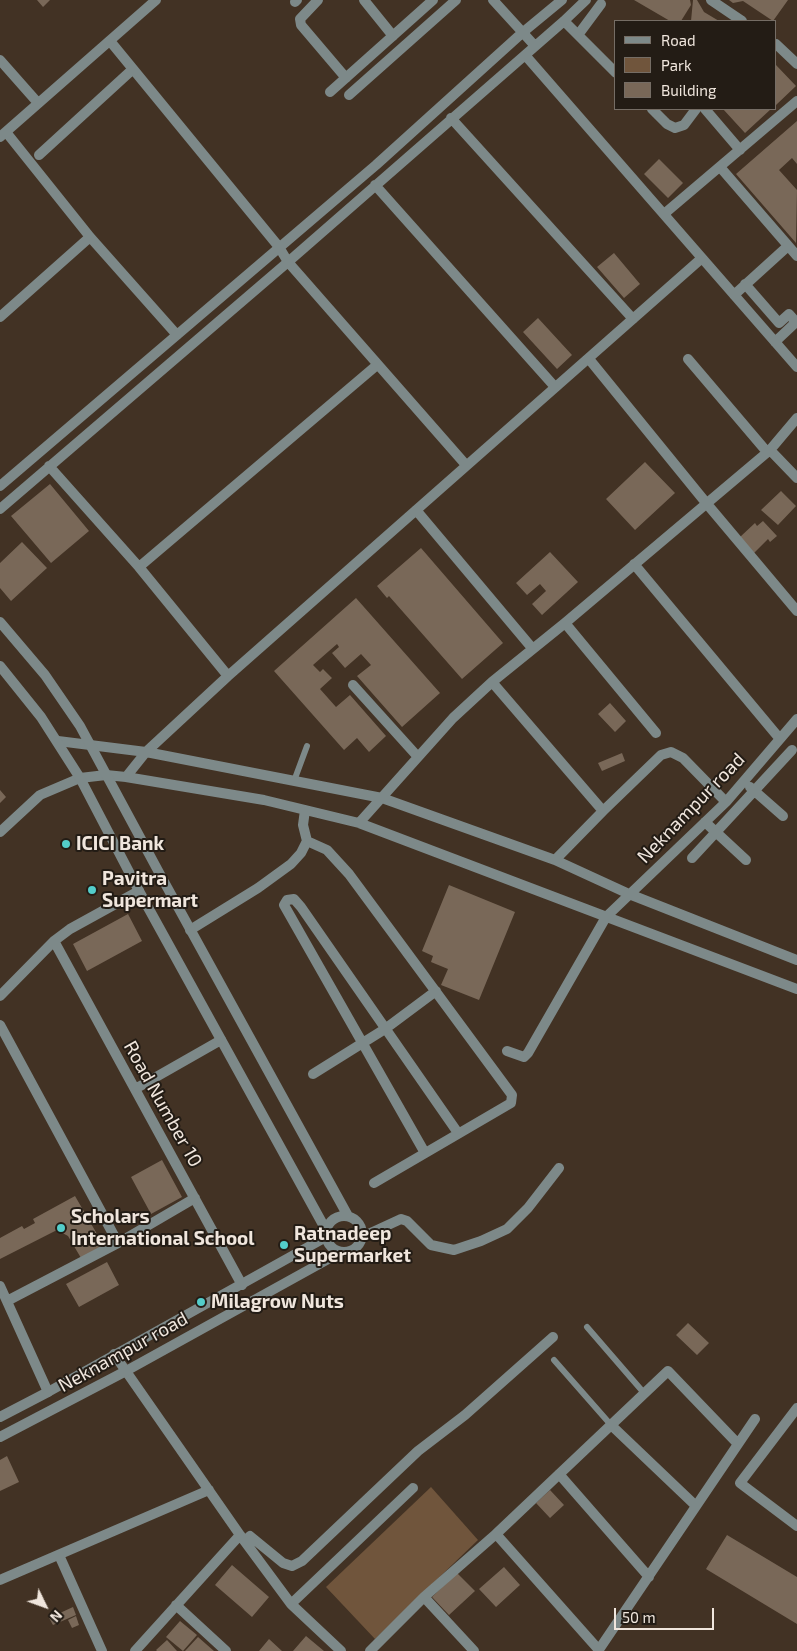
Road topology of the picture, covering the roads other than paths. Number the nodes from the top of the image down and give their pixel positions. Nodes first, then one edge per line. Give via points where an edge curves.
1 (156, 0) edge
2 (318, 0) edge
3 (364, 0) edge
4 (433, 0) edge
5 (456, 0) edge
6 (493, 0) edge
7 (562, 0) edge
8 (586, 0) edge
9 (711, 0) edge
10 (601, 4) dead end
11 (741, 20) edge
12 (564, 21) junction
13 (522, 33) junction
14 (395, 34) junction
15 (578, 35) junction
16 (110, 40) junction
17 (406, 44) junction
18 (777, 45) edge
19 (535, 46) junction
20 (524, 55) junction
21 (0, 60) edge
22 (797, 64) edge
23 (133, 69) junction
24 (614, 71) edge
25 (346, 78) junction
26 (330, 92) dead end
27 (349, 95) dead end
28 (797, 101) edge
29 (38, 104) junction
30 (653, 110) edge
31 (695, 110) edge
32 (706, 110) edge
33 (451, 118) junction
34 (3, 134) edge
35 (740, 150) junction
36 (39, 155) dead end
37 (720, 167) junction
38 (375, 185) junction
39 (664, 214) junction
40 (90, 237) junction
41 (788, 246) junction
42 (279, 247) junction
43 (797, 256) edge
44 (702, 258) junction
45 (288, 262) junction
46 (745, 284) junction
47 (734, 295) junction
48 (0, 317) edge
49 (632, 320) junction
50 (797, 321) edge
51 (177, 335) junction
52 (775, 342) junction
53 (588, 359) junction
54 (688, 359) dead end
55 (377, 365) junction
56 (797, 367) edge
57 (555, 388) junction
58 (797, 418) edge
59 (768, 451) junction
60 (466, 465) junction
61 (49, 466) junction
62 (797, 478) edge
63 (0, 486) edge
64 (707, 504) junction
65 (0, 509) edge
66 (416, 510) junction
67 (634, 564) junction
68 (139, 567) junction
69 (797, 611) edge
70 (0, 622) edge
71 (565, 623) junction
72 (532, 648) junction
73 (0, 666) edge
74 (228, 676) junction
75 (492, 682) junction
76 (353, 685) dead end
77 (797, 719) edge
78 (656, 734) dead end
79 (780, 739) junction
80 (58, 741) junction
81 (91, 745) junction
82 (307, 746) dead end
83 (792, 750) dead end
84 (146, 752) junction
85 (418, 757) junction
86 (106, 775) junction
87 (126, 777) junction
88 (80, 778) junction
89 (294, 780) junction
90 (743, 782) junction
91 (754, 791) junction
92 (382, 798) junction
93 (726, 802) junction
94 (305, 810) junction
95 (603, 811) junction
96 (783, 816) dead end
97 (705, 822) junction
98 (359, 823) junction
99 (0, 832) edge
100 (716, 832) junction
101 (307, 841) junction
102 (692, 858) dead end
103 (554, 860) junction
104 (746, 860) dead end
105 (139, 891) junction
106 (629, 894) junction
107 (606, 917) junction
108 (190, 930) junction
109 (54, 940) junction
110 (797, 960) edge
111 (797, 990) edge
112 (436, 991) junction
113 (0, 996) edge
114 (0, 1025) edge
115 (385, 1029) junction
116 (221, 1040) junction
117 (363, 1043) junction
118 (507, 1051) dead end
119 (314, 1074) dead end
120 (135, 1089) junction
121 (458, 1133) junction
122 (425, 1152) junction
123 (559, 1168) dead end
124 (374, 1183) dead end
125 (195, 1198) junction
126 (348, 1216) junction
127 (326, 1234) junction
128 (362, 1237) junction
129 (118, 1243) junction
130 (341, 1252) junction
131 (242, 1285) junction
132 (0, 1286) edge
133 (7, 1301) junction
134 (587, 1327) dead end
135 (553, 1336) dead end
136 (114, 1354) junction
137 (554, 1360) dead end
138 (126, 1371) junction
139 (48, 1392) junction
140 (644, 1393) junction
141 (797, 1408) edge
142 (0, 1417) edge
143 (755, 1419) dead end
144 (611, 1425) junction
145 (0, 1437) edge
146 (738, 1444) junction
147 (559, 1474) junction
148 (413, 1488) dead end
149 (210, 1490) junction
150 (696, 1506) junction
151 (797, 1526) edge
152 (496, 1534) junction
153 (242, 1538) junction
154 (58, 1555) junction
155 (650, 1577) junction
156 (0, 1580) edge
157 (424, 1598) junction
158 (291, 1604) junction
159 (176, 1605) junction
160 (102, 1651) edge
161 (135, 1651) edge
162 (226, 1651) edge
163 (341, 1651) edge
164 (370, 1651) edge
165 (474, 1651) edge
166 (598, 1651) edge

1 - 16 street
2 - 25 street via 304,12 301,24
3 - 14 street
4 - 14 street
5 - 17 street
6 - 13 street
7 - 13 street
8 - 12 street
9 - 11 street
10 - 15 street
12 - 15 street
12 - 19 street
13 - 19 street
13 - 42 street via 376,165
14 - 17 street
14 - 25 street
15 - 24 street
16 - 23 street
16 - 29 street
17 - 27 street
18 - 22 street
19 - 20 street
20 - 33 street
20 - 39 street
21 - 29 street
23 - 36 street
23 - 42 street
25 - 26 street
28 - 35 street
29 - 34 street
30 - 31 street via 675,128 684,125
32 - 35 street
33 - 38 street
33 - 49 street
34 - 40 street
35 - 37 street
37 - 39 street
37 - 41 street
38 - 45 street
38 - 57 street
39 - 44 street
40 - 48 street
40 - 51 street
41 - 43 street
41 - 46 street
42 - 45 street
42 - 51 street
44 - 47 street
44 - 49 street
45 - 55 street
45 - 61 street
46 - 47 street
46 - 50 street via 779,323 789,314
47 - 52 street
49 - 53 street
50 - 52 street
51 - 63 street
52 - 56 street
53 - 57 street
53 - 64 street
54 - 59 street
55 - 60 street
55 - 68 street
57 - 60 street
58 - 59 street
59 - 62 street
59 - 64 street
60 - 66 street
61 - 65 street
61 - 68 street
64 - 67 street
64 - 69 street
66 - 72 street
66 - 74 street
67 - 71 street
67 - 79 street
68 - 74 street
70 - 81 street via 45,675
71 - 72 street
71 - 78 street
72 - 75 street
73 - 80 street
74 - 84 street
75 - 85 street
75 - 95 street
76 - 85 street
77 - 79 street, Neknampur road
79 - 90 street, Neknampur road
80 - 81 street
80 - 88 street
81 - 84 street
81 - 86 street
82 - 89 lane
83 - 91 street
84 - 87 street
84 - 89 street
85 - 92 street
86 - 87 street
86 - 88 street
86 - 108 street
87 - 94 street
88 - 99 street via 40,794
88 - 105 street
89 - 92 street
90 - 91 street
90 - 93 street, Neknampur road
91 - 96 street
91 - 100 street
92 - 98 street
92 - 103 street
93 - 95 street via 683,758 671,752 661,755
93 - 97 street, Neknampur road
94 - 98 street
94 - 101 street
95 - 103 street
97 - 100 street
97 - 106 street, Neknampur road
98 - 107 street
100 - 102 street
100 - 104 street
101 - 108 street via 291,864
101 - 112 street via 327,850 349,874
103 - 106 street
105 - 109 street
105 - 116 street
106 - 107 street, Neknampur road
106 - 110 street
107 - 111 street
107 - 118 street, Neknampur road via 528,1053 524,1057
108 - 126 street
109 - 113 street
109 - 120 street, Road Number 10
112 - 115 street
112 - 121 street via 512,1095 511,1103
114 - 129 street
115 - 117 street
115 - 117 street via 301,907 294,899 287,900 284,905
115 - 121 street
116 - 120 street
116 - 127 street
117 - 119 street
117 - 122 street
120 - 125 street, Road Number 10
121 - 122 street
122 - 124 street
123 - 128 street via 507,1229 482,1241 454,1250 431,1245 401,1219
125 - 129 street
125 - 131 street, Road Number 10
126 - 127 street via 334,1218
126 - 128 street via 359,1223
127 - 130 street via 329,1244
127 - 131 street, Neknampur road
128 - 130 street via 354,1249
129 - 133 street
130 - 138 street, Neknampur road
131 - 136 street, Neknampur road
132 - 133 street
133 - 139 street
134 - 140 lane
135 - 153 street via 465,1415 418,1451 302,1561 292,1566 283,1563 250,1536
136 - 138 street
136 - 139 street, Neknampur road
137 - 144 lane
138 - 145 street, Neknampur road
138 - 149 street
139 - 142 street, Neknampur road
140 - 144 street
140 - 146 street via 668,1371
141 - 151 street via 740,1483
143 - 146 street
144 - 147 street
144 - 150 street
146 - 150 street
147 - 152 street
147 - 155 street
148 - 158 street
149 - 153 street
149 - 154 street
150 - 155 street
152 - 157 street
152 - 166 street
153 - 158 street
153 - 159 street
154 - 156 street
154 - 160 street
155 - 166 street
157 - 164 street
157 - 165 street
158 - 163 street
159 - 161 street
159 - 162 street

